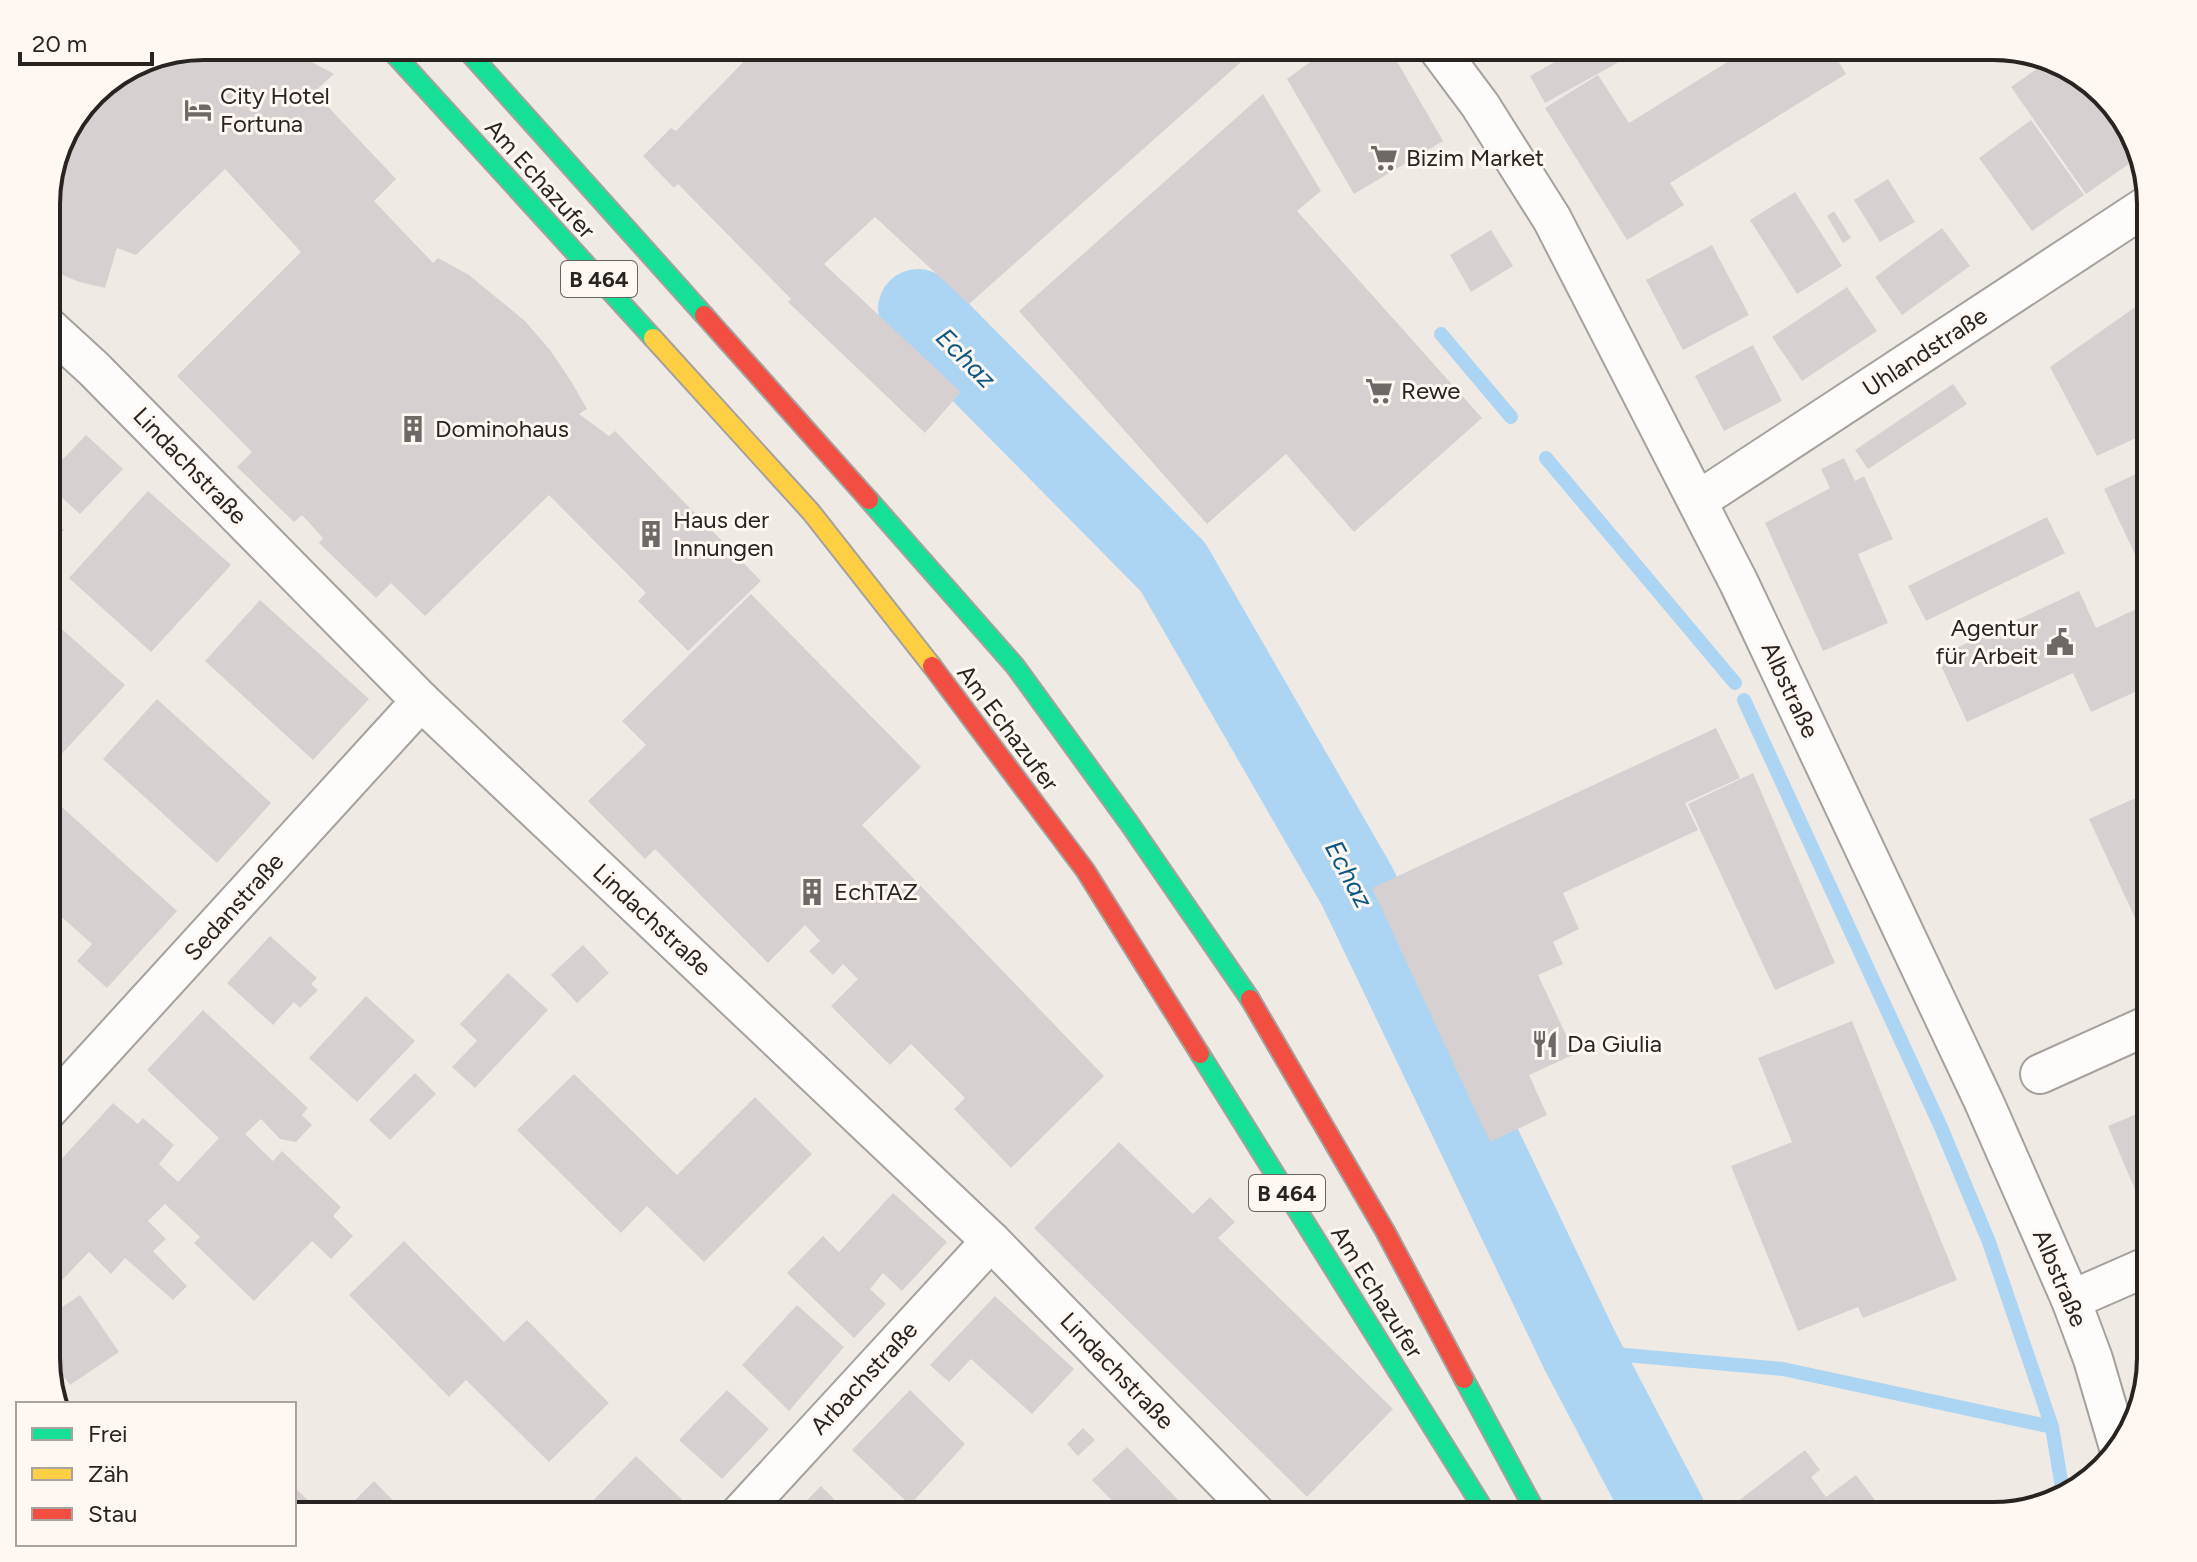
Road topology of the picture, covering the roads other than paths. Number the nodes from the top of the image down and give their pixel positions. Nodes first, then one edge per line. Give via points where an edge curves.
1 (400, 60) edge
2 (476, 60) edge
3 (1446, 60) edge
4 (2137, 212) edge
5 (60, 338) edge
6 (1699, 500) junction
7 (421, 701) junction
8 (2137, 1030) edge
9 (2040, 1074) dead end
10 (60, 1097) edge
11 (991, 1241) junction
12 (2137, 1271) edge
13 (2071, 1300) junction
14 (2093, 1359) junction
15 (2115, 1434) edge
16 (2107, 1445) edge
17 (751, 1502) edge
18 (1244, 1502) edge
19 (1479, 1502) edge
20 (1530, 1502) edge

1 - 19 main road, Am Echazufer / B 464 via 811,512 967,712 1085,870
2 - 20 main road, Am Echazufer / B 464 via 1032,690 1245,991 1385,1231
3 - 6 street, Albstraße via 1552,219
4 - 6 street, Uhlandstraße
5 - 7 street, Lindachstraße
6 - 13 street, Albstraße via 1984,1102
7 - 10 street, Sedanstraße
7 - 11 street, Lindachstraße
8 - 9 street
11 - 17 street, Arbachstraße
11 - 18 street, Lindachstraße
12 - 13 street
13 - 14 street, Albstraße
14 - 15 street, Albstraße
14 - 16 street, Albstraße

